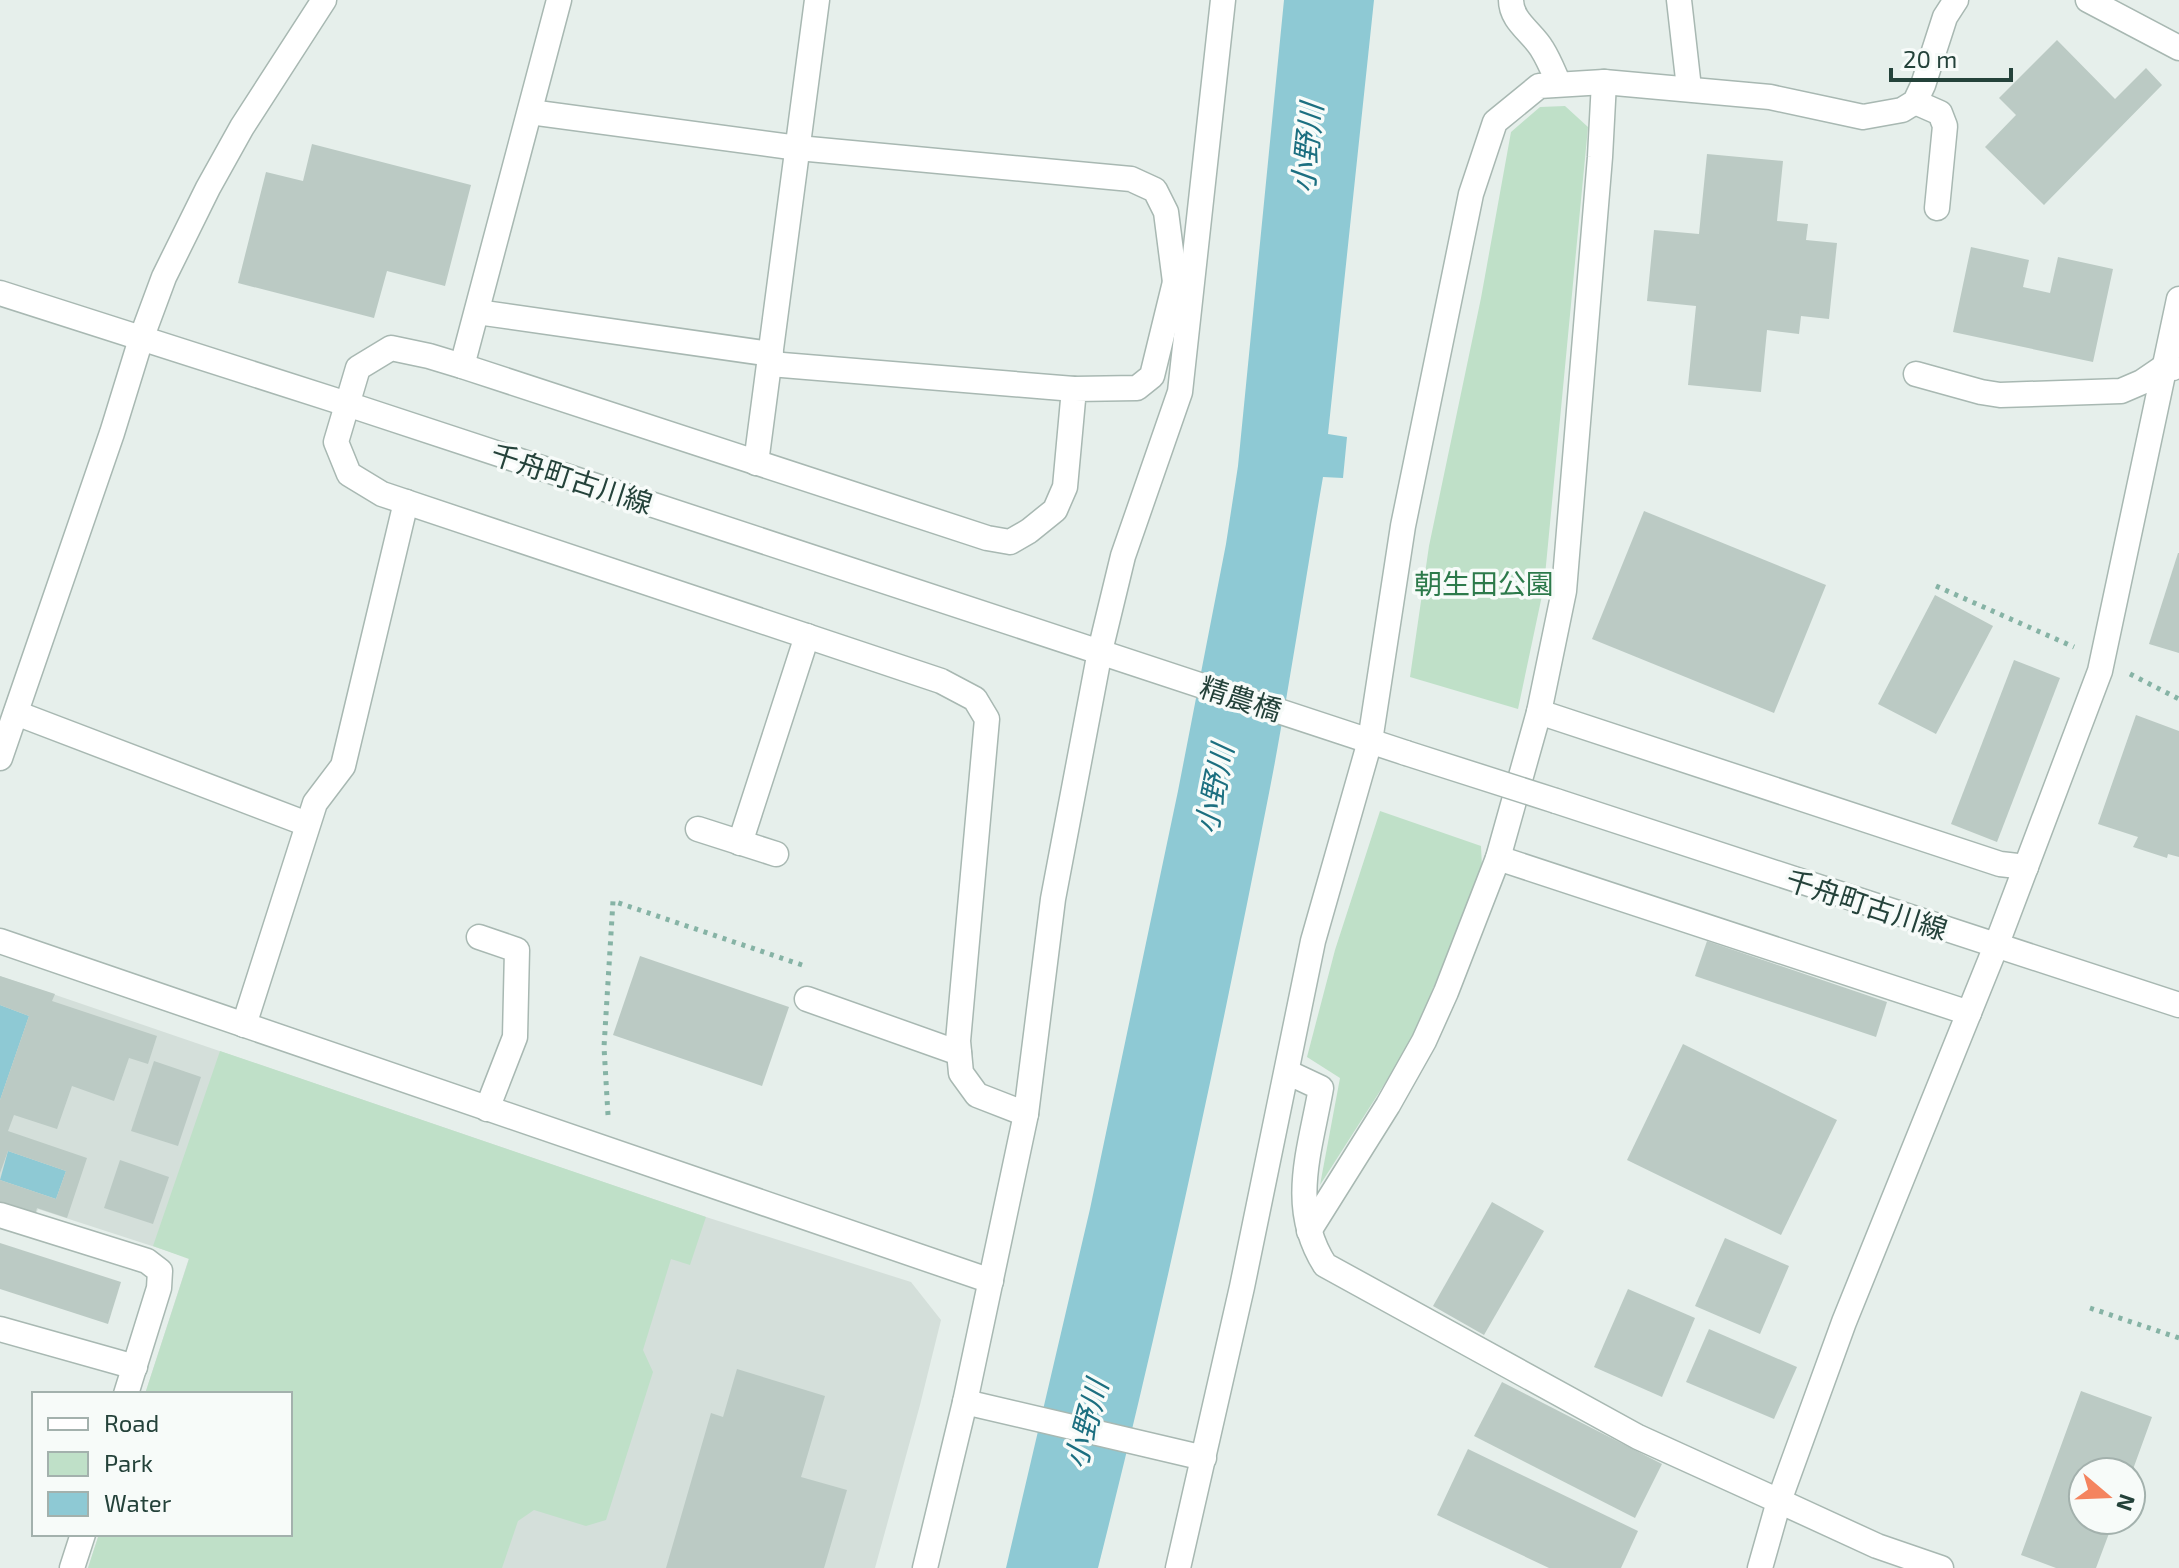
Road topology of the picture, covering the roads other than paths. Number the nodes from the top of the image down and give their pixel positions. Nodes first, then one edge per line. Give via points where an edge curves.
1 (324, 0) edge
2 (559, 0) edge
3 (817, 0) edge
4 (1223, 0) edge
5 (1511, 0) edge
6 (1679, 0) edge
7 (1956, 0) edge
8 (2088, 0) edge
9 (2179, 48) edge
10 (1604, 82) junction
11 (1559, 84) junction
12 (1689, 88) junction
13 (1915, 102) junction
14 (530, 112) junction
15 (798, 148) junction
16 (1937, 208) dead end
17 (1183, 282) junction
18 (0, 293) edge
19 (2179, 299) edge
20 (477, 312) junction
21 (141, 339) junction
22 (770, 359) junction
23 (462, 366) junction
24 (2172, 368) edge
25 (1916, 374) dead end
26 (1074, 389) junction
27 (347, 404) junction
28 (756, 463) junction
29 (406, 502) junction
30 (807, 636) junction
31 (1100, 651) junction
32 (1142, 665) joint
33 (1539, 712) junction
34 (16, 713) junction
35 (1370, 741) junction
36 (0, 758) edge
37 (307, 824) junction
38 (698, 829) dead end
39 (740, 843) junction
40 (776, 854) dead end
41 (1498, 858) junction
42 (2026, 867) junction
43 (479, 937) dead end
44 (0, 941) edge
45 (1996, 946) junction
46 (807, 999) dead end
47 (2177, 999) edge
48 (1969, 1013) junction
49 (244, 1025) junction
50 (959, 1053) junction
51 (1287, 1072) junction
52 (487, 1109) junction
53 (1026, 1114) junction
54 (0, 1215) edge
55 (1309, 1231) junction
56 (991, 1281) junction
57 (0, 1329) edge
58 (135, 1367) junction
59 (127, 1392) edge
60 (965, 1402) junction
61 (1192, 1456) junction
62 (1779, 1501) junction
63 (82, 1536) edge
64 (72, 1568) edge
65 (925, 1568) edge
66 (1178, 1568) edge
67 (1760, 1568) edge
68 (1941, 1568) edge

1 - 21 street via 208,188 164,277
2 - 14 street
3 - 15 street
4 - 17 street via 1210,127
5 - 11 street
6 - 12 street
7 - 13 street
8 - 9 street
10 - 11 street
10 - 12 street
10 - 33 street via 1564,591
11 - 35 street via 1539,86 1495,122 1471,194 1403,526
12 - 13 street via 1770,97 1863,117 1902,110
13 - 16 street via 1940,113 1945,126
14 - 15 street
14 - 20 street
15 - 17 street via 1131,179 1155,190 1166,212
15 - 22 street
17 - 26 street via 1152,376 1137,388
17 - 31 street via 1180,392 1123,556
18 - 21 street, 千舟町古川線
19 - 24 street
20 - 22 street
20 - 23 street
21 - 27 street, 千舟町古川線
21 - 34 street
22 - 26 street
22 - 28 street
23 - 27 street via 391,348 358,368
23 - 28 street
24 - 25 street via 2121,391 2000,395
24 - 42 street via 2102,659
26 - 28 street via 1065,487 1055,510 1010,542
27 - 29 street via 336,442 349,474
27 - 31 street, 千舟町古川線
29 - 30 street
29 - 37 street via 343,766 315,803
30 - 39 street
30 - 50 street via 941,681 975,699 987,719
31 - 32 street, 千舟町古川線
31 - 53 street via 1053,899
32 - 35 street, 精農橋
33 - 41 street
33 - 42 street via 2000,864
34 - 36 street
34 - 37 street
35 - 45 street, 千舟町古川線, bridge
35 - 51 street via 1313,941
37 - 49 street
38 - 39 street
39 - 40 street
41 - 48 street
41 - 55 street via 1424,1041
42 - 45 street
43 - 52 street via 517,950 515,1037
44 - 49 street
45 - 47 street, 千舟町古川線
45 - 48 street
46 - 50 street
48 - 62 street via 1844,1322
49 - 52 street
50 - 53 street via 961,1073 977,1095
51 - 55 street via 1321,1088 1303,1188
51 - 61 street via 1242,1287
52 - 56 street
53 - 56 street
54 - 58 street via 147,1261 160,1271
55 - 62 street via 1325,1265 1638,1437
56 - 60 street
57 - 58 street
58 - 59 street
60 - 61 street
60 - 65 street
61 - 66 street
62 - 67 street
62 - 68 street via 1877,1546
63 - 64 street

